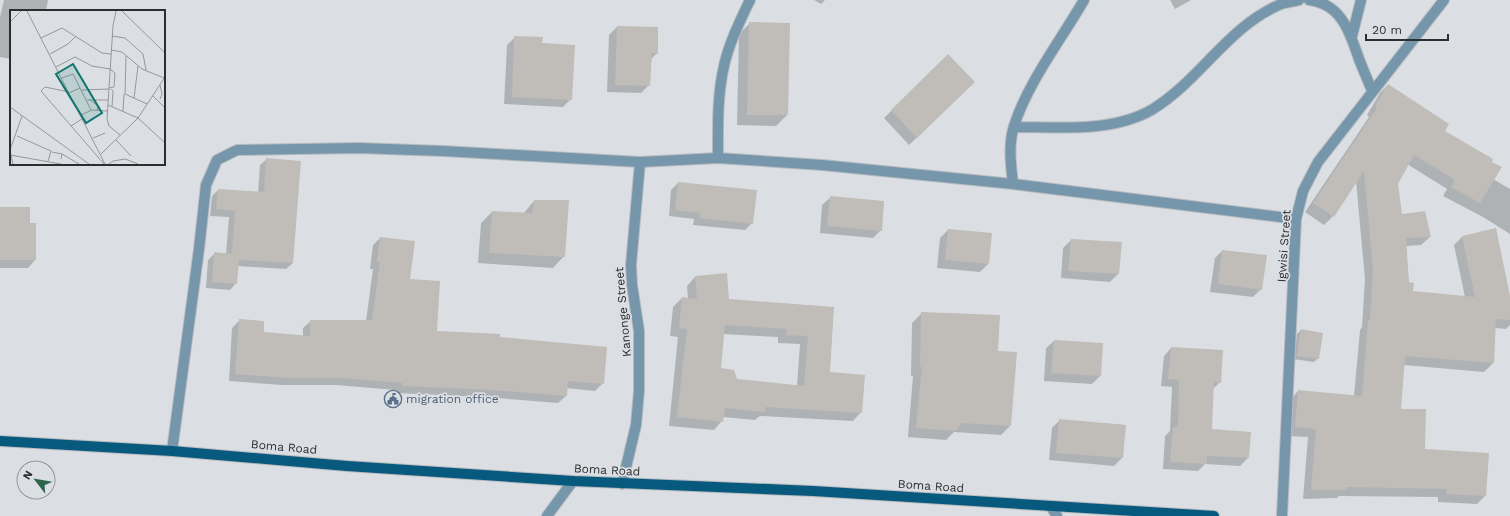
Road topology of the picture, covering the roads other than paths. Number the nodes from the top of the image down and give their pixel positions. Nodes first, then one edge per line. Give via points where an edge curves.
1 (750, 0) edge
2 (1084, 0) edge
3 (1300, 0) edge
4 (1315, 0) edge
5 (1361, 0) edge
6 (1444, 0) edge
7 (1352, 36) junction
8 (1372, 91) junction
9 (1014, 128) junction
10 (718, 158) junction
11 (640, 162) junction
12 (1013, 184) junction
13 (1296, 219) junction
14 (0, 442) edge
15 (172, 451) junction
16 (572, 482) junction
17 (622, 484) junction
18 (1051, 507) junction
19 (552, 515) edge
20 (1058, 516) edge
21 (1214, 516) edge
22 (1282, 516) edge

1 - 10 street via 724,65 718,108
2 - 9 street via 1024,101
3 - 9 street via 1280,5 1256,18 1179,90 1152,109 1124,121 1091,126
4 - 7 street via 1344,20
5 - 7 street
6 - 8 street, Igwisi Street
7 - 8 street
8 - 13 street, Igwisi Street via 1318,162 1303,191
9 - 12 street via 1010,156
10 - 11 street
10 - 12 street
11 - 15 street via 358,148 237,150 217,160 206,184
11 - 17 street, Kanonge Street via 631,265 639,331 639,384 636,425
12 - 13 street
13 - 22 street, Igwisi Street
14 - 15 main road, Boma Road
15 - 16 main road, Boma Road
16 - 17 main road, Boma Road
16 - 19 street
17 - 18 main road, Boma Road via 812,491
18 - 20 street
18 - 21 main road, Boma Road

